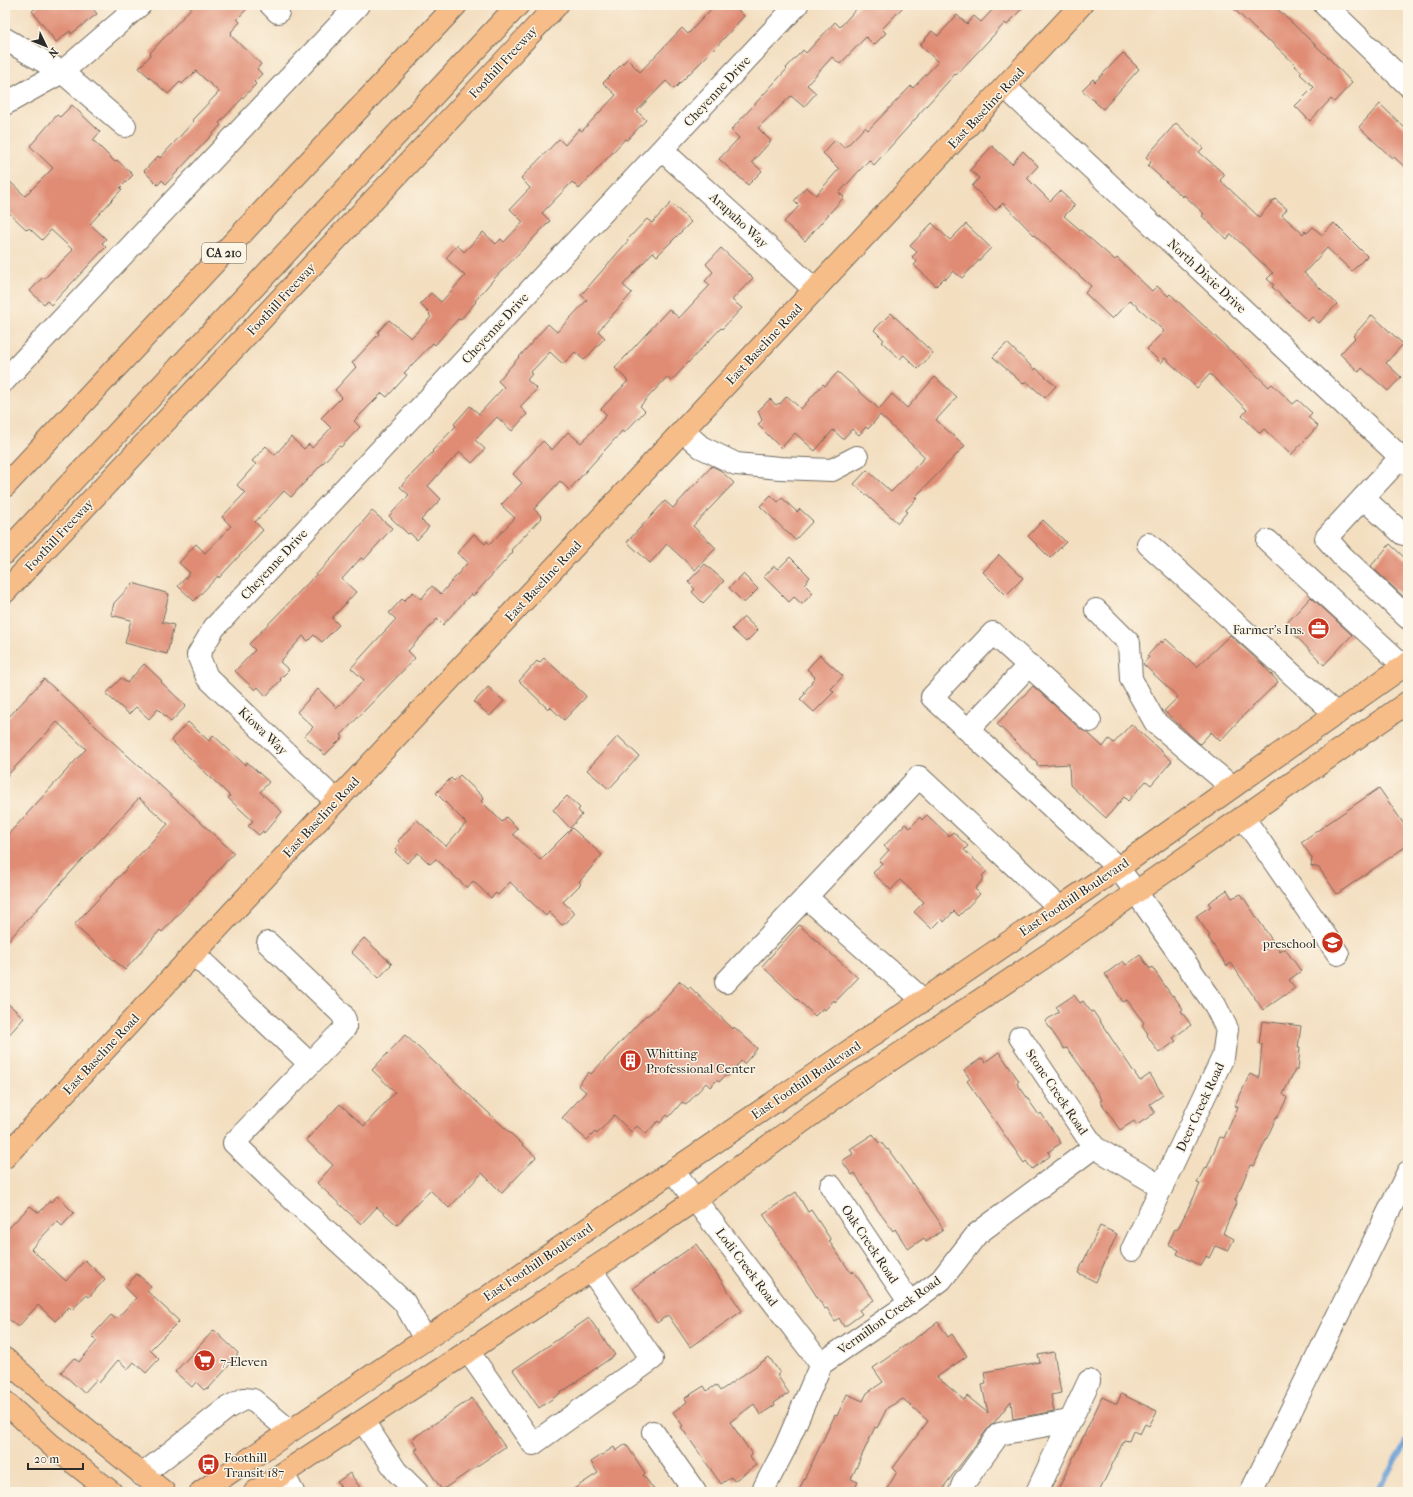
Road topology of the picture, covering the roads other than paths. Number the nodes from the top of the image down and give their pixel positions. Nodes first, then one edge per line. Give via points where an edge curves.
1 (140, 5) edge
2 (358, 5) edge
3 (470, 5) edge
4 (518, 5) edge
5 (557, 5) edge
6 (798, 5) edge
7 (1081, 5) edge
8 (1325, 5) edge
9 (449, 13) edge
10 (5, 39) edge
11 (62, 72) junction
12 (1408, 85) edge
13 (1005, 88) junction
14 (5, 104) edge
15 (125, 126) dead end
16 (662, 150) junction
17 (815, 290) junction
18 (5, 380) edge
19 (683, 431) junction
20 (857, 457) dead end
21 (1404, 461) edge
22 (5, 486) edge
23 (1363, 498) junction
24 (1403, 534) dead end
25 (1268, 541) dead end
26 (1148, 544) dead end
27 (5, 553) edge
28 (5, 592) edge
29 (1096, 610) dead end
30 (1408, 618) edge
31 (198, 655) joint
32 (1406, 664) edge
33 (1029, 665) junction
34 (1408, 702) edge
35 (1336, 714) junction
36 (1090, 721) dead end
37 (968, 730) junction
38 (1232, 787) junction
39 (336, 801) junction
40 (1243, 817) junction
41 (1118, 868) junction
42 (1136, 892) junction
43 (806, 897) junction
44 (1059, 907) junction
45 (268, 943) dead end
46 (194, 954) junction
47 (1338, 954) dead end
48 (726, 982) dead end
49 (923, 1000) junction
50 (1020, 1037) dead end
51 (310, 1064) junction
52 (1094, 1147) junction
53 (5, 1157) edge
54 (673, 1171) junction
55 (1408, 1172) edge
56 (831, 1186) dead end
57 (1162, 1187) junction
58 (696, 1199) junction
59 (1132, 1250) dead end
60 (591, 1270) junction
61 (910, 1303) junction
62 (425, 1339) junction
63 (468, 1352) junction
64 (5, 1359) edge
65 (821, 1364) junction
66 (1089, 1381) dead end
67 (5, 1402) edge
68 (363, 1421) junction
69 (1069, 1422) junction
70 (290, 1431) junction
71 (653, 1432) dead end
72 (142, 1475) junction
73 (288, 1483) edge
74 (111, 1492) edge
75 (164, 1492) edge
76 (201, 1492) edge
77 (255, 1492) edge
78 (417, 1492) edge
79 (695, 1492) edge
80 (762, 1492) edge
81 (960, 1492) edge
82 (1036, 1492) edge
83 (1251, 1492) edge

1 - 11 street
2 - 18 street
3 - 9 main road
4 - 27 main road
5 - 28 main road, Foothill Freeway
6 - 16 street, Cheyenne Drive
7 - 13 main road, East Baseline Road
8 - 12 street
9 - 22 main road, CA 210
10 - 11 street
11 - 14 street
11 - 15 street
13 - 17 main road, East Baseline Road
13 - 21 street, North Dixie Drive
16 - 17 street, Arapaho Way
16 - 31 street, Cheyenne Drive via 214,628
17 - 19 main road, East Baseline Road
19 - 20 street via 701,447 736,464 832,470
19 - 39 main road, East Baseline Road
21 - 23 street
23 - 24 street
23 - 30 street via 1326,538
25 - 32 street
26 - 35 street
29 - 38 street via 1129,643 1131,678 1155,722
31 - 39 street, Kiowa Way via 207,677
32 - 35 main road, East Foothill Boulevard
33 - 36 street
33 - 37 street
33 - 37 street, Deer Creek Road via 993,632 932,697
34 - 40 main road
35 - 38 main road, East Foothill Boulevard
37 - 41 street, Deer Creek Road
38 - 41 main road, East Foothill Boulevard
39 - 46 main road, East Baseline Road
40 - 42 main road
40 - 47 street
41 - 42 street, Deer Creek Road
41 - 44 main road, East Foothill Boulevard
42 - 57 street, Deer Creek Road via 1215,1005 1227,1029 1223,1057
42 - 58 main road via 1055,950 844,1091
43 - 44 street via 919,777
43 - 48 street
43 - 49 street
44 - 49 main road, East Foothill Boulevard
45 - 51 street via 342,1014 345,1020 345,1028
46 - 51 street
46 - 53 main road, East Baseline Road
49 - 54 main road, East Foothill Boulevard
50 - 52 street, Stone Creek Road
51 - 62 street via 234,1143 404,1302
52 - 57 street
52 - 61 street, Vermillon Creek Road via 977,1234 941,1280
54 - 58 street, Lodi Creek Road
54 - 62 main road, East Foothill Boulevard
55 - 83 street
56 - 61 street, Oak Creek Road
57 - 59 street, Deer Creek Road
58 - 60 main road
58 - 65 street, Lodi Creek Road
60 - 63 main road
60 - 63 street via 652,1359 533,1444
61 - 65 street, Vermillon Creek Road
62 - 70 main road, East Foothill Boulevard
63 - 68 main road
64 - 72 main road
65 - 80 street via 785,1448
66 - 69 street
67 - 74 main road via 50,1444
68 - 73 main road
68 - 78 street via 396,1471
69 - 81 street via 999,1434
69 - 82 street
70 - 72 street via 253,1400 244,1399 227,1408
70 - 76 main road, East Foothill Boulevard
71 - 79 street
72 - 75 main road
73 - 77 main road

